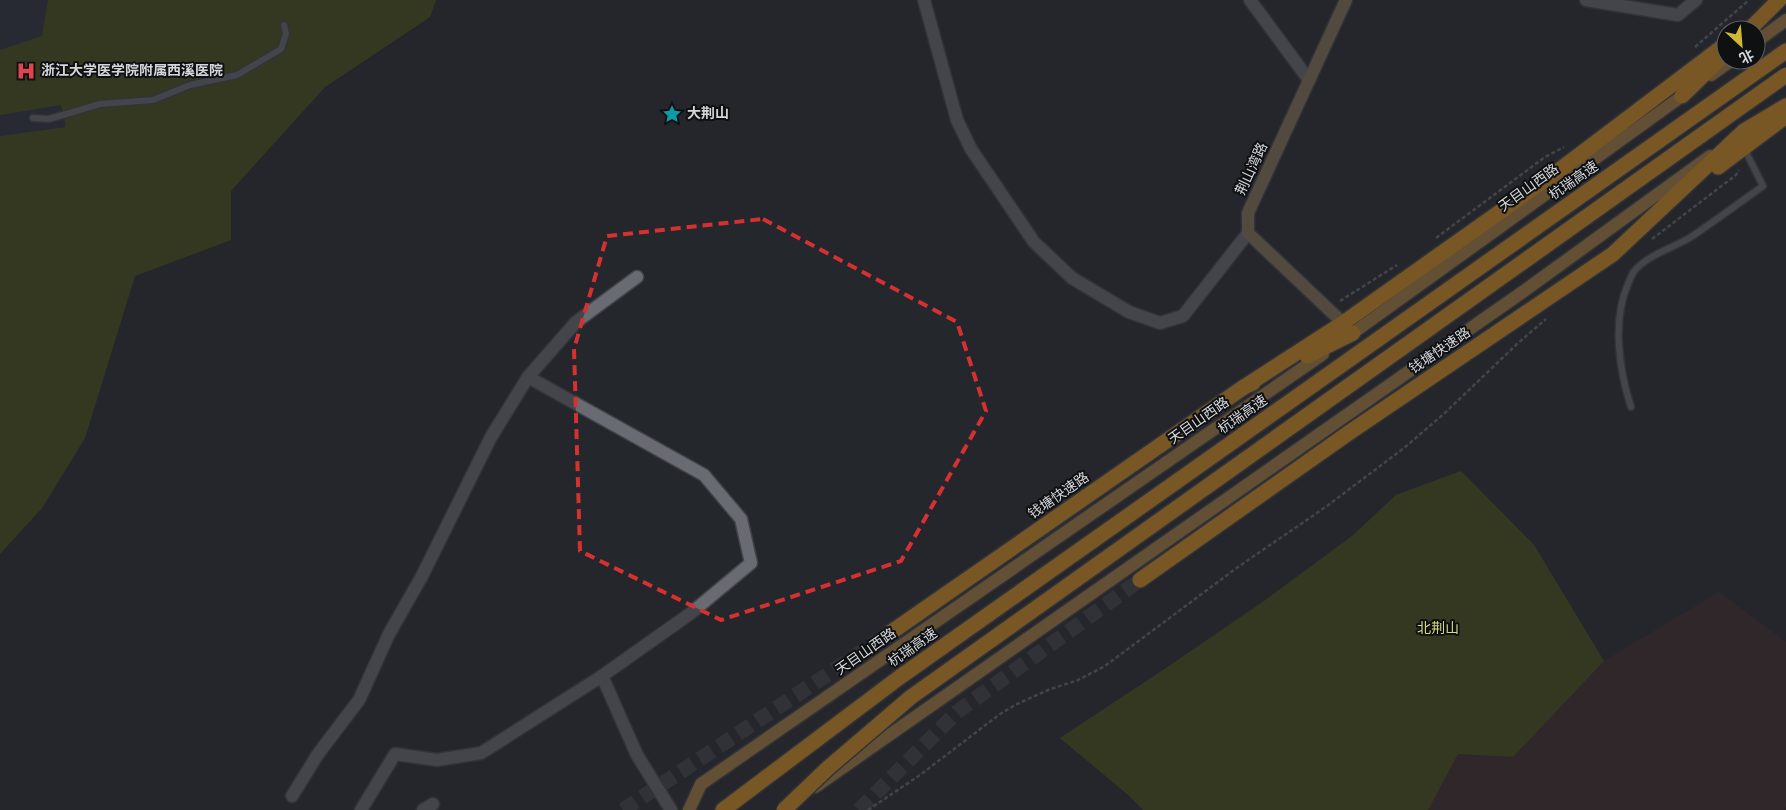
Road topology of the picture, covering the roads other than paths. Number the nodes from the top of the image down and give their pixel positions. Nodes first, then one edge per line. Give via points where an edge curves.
1 (924, 0) edge
2 (1250, 0) edge
3 (1346, 0) edge
4 (1586, 0) edge
5 (1696, 0) edge
6 (1779, 0) edge
7 (1759, 20) edge
8 (1786, 20) edge
9 (284, 25) dead end
10 (1766, 35) edge
11 (1786, 51) edge
12 (1716, 52) edge
13 (1716, 63) edge
14 (1718, 70) edge
15 (1786, 75) edge
16 (1309, 80) junction
17 (1682, 96) junction
18 (1786, 100) edge
19 (1786, 106) edge
20 (1786, 116) edge
21 (33, 118) dead end
22 (1744, 131) junction
23 (1747, 154) road end
24 (1662, 208) junction
25 (1248, 233) junction
26 (637, 277) dead end
27 (1348, 328) junction
28 (528, 377) junction
29 (1631, 407) dead end
30 (1140, 580) tunnel mouth
31 (890, 633) tunnel mouth
32 (602, 676) junction
33 (292, 796) dead end
34 (361, 810) edge
35 (671, 810) edge
36 (689, 810) edge
37 (723, 810) edge
38 (783, 810) edge

1 - 25 street via 957,120 971,149 1034,242 1072,278 1129,312 1160,323 1183,316
2 - 16 street
3 - 16 street, 荆山湾路
4 - 5 street via 1678,15
6 - 7 highway
8 - 10 main road
9 - 21 lane via 286,34 281,49 237,75 190,85 153,100 100,104 49,120
11 - 37 highway, 杭瑞高速 via 900,677
12 - 27 highway, 钱塘快速路
13 - 17 highway
14 - 17 main road, 天目山西路
15 - 38 highway, bridge via 912,696
16 - 25 street, 荆山湾路 via 1248,213
17 - 27 main road, 天目山西路
18 - 22 main road
19 - 22 highway, 钱塘快速路
20 - 24 highway
22 - 24 highway, 钱塘快速路
22 - 38 main road via 1524,291
23 - 29 lane via 1763,186 1634,271 1622,297 1618,325 1624,385
24 - 30 highway, 钱塘快速路 via 1613,254 1350,432
25 - 27 street
26 - 28 street via 576,322
27 - 31 highway, 钱塘快速路 via 1244,387
27 - 36 main road, 天目山西路 via 701,784
28 - 32 street via 704,475 740,518 751,563 691,613
28 - 33 street via 491,437 422,576 389,634 359,700 318,754
32 - 34 street via 481,753 437,760 395,754
32 - 35 street via 637,755

